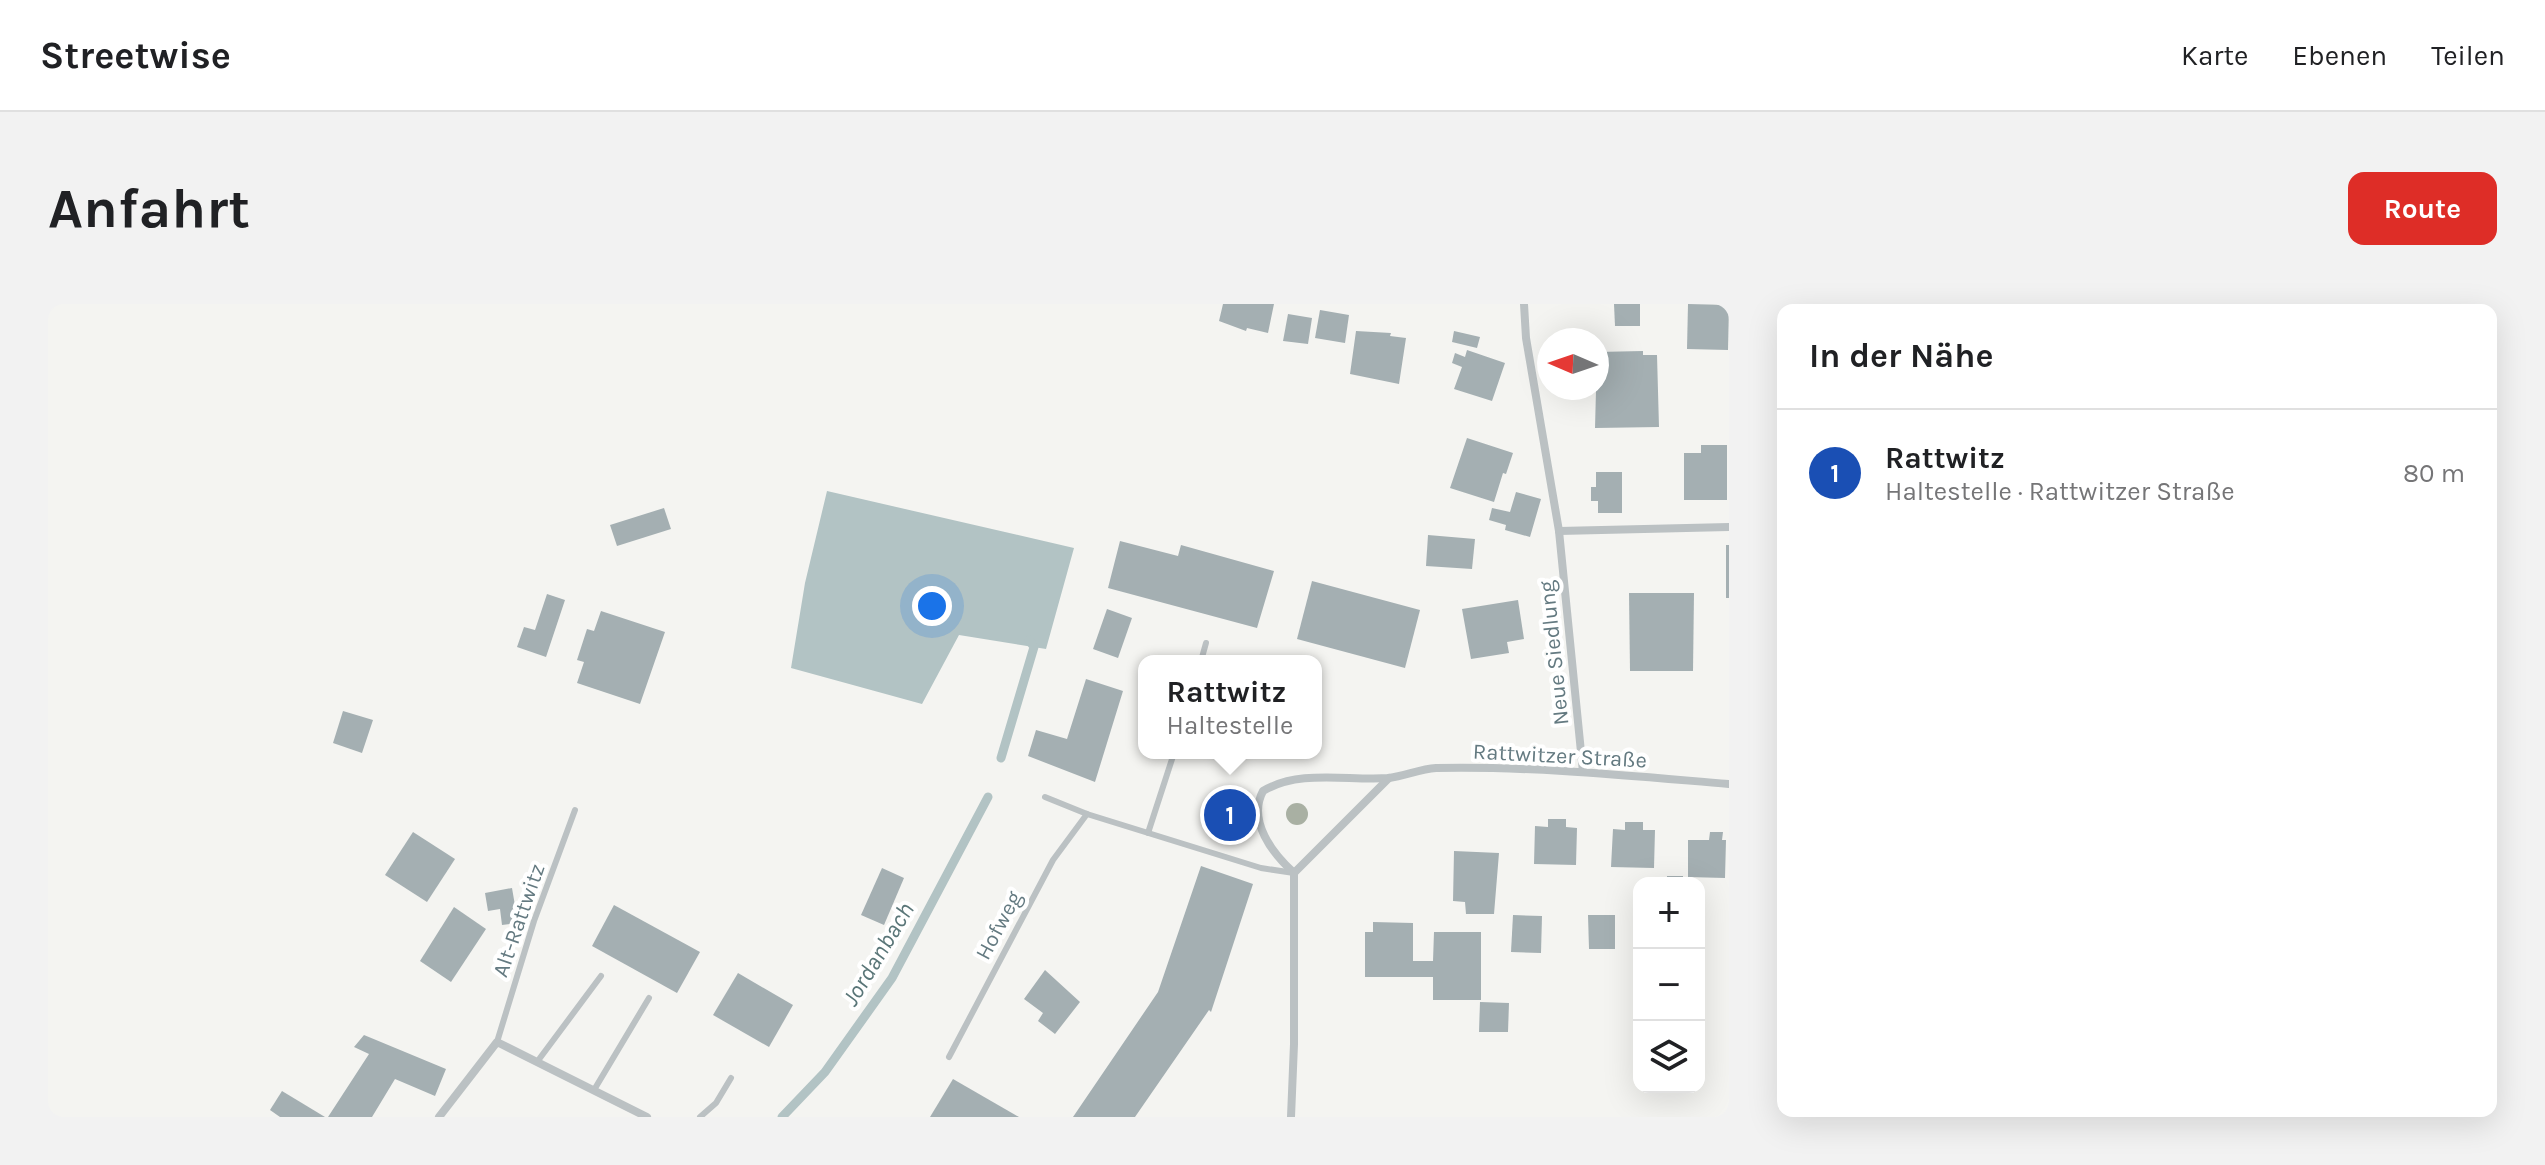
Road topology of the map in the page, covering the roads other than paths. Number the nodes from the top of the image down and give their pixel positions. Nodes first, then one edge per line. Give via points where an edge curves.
1 (1524, 304) edge
2 (1729, 527) edge
3 (1559, 531) junction
4 (1206, 643) dead end
5 (1203, 655) edge
6 (1172, 759) edge
7 (1583, 772) junction
8 (1389, 778) junction
9 (1729, 784) edge
10 (1045, 797) dead end
11 (575, 810) dead end
12 (1087, 814) junction
13 (1148, 833) junction
14 (1294, 873) junction
15 (601, 976) dead end
16 (649, 998) dead end
17 (497, 1042) junction
18 (949, 1057) dead end
19 (537, 1062) junction
20 (731, 1078) dead end
21 (594, 1090) junction
22 (439, 1117) edge
23 (647, 1117) edge
24 (700, 1117) edge
25 (1291, 1117) edge

1 - 3 street, Neue Siedlung
2 - 3 street
3 - 7 street, Neue Siedlung
4 - 5 lane
6 - 13 lane
7 - 8 street, Rattwitzer Straße via 1433,768
7 - 9 street, Rattwitzer Straße
8 - 14 street
8 - 14 street, Rattwitzer Straße via 1289,781 1263,791 1258,816 1268,843
10 - 12 lane
11 - 17 lane, Alt-Rattwitz
12 - 13 lane
12 - 18 lane, Hofweg via 1053,860
13 - 14 lane
14 - 25 street
15 - 19 lane
16 - 21 lane
17 - 19 street
17 - 22 street, Alt-Rattwitz
19 - 21 street
20 - 24 lane
21 - 23 street

